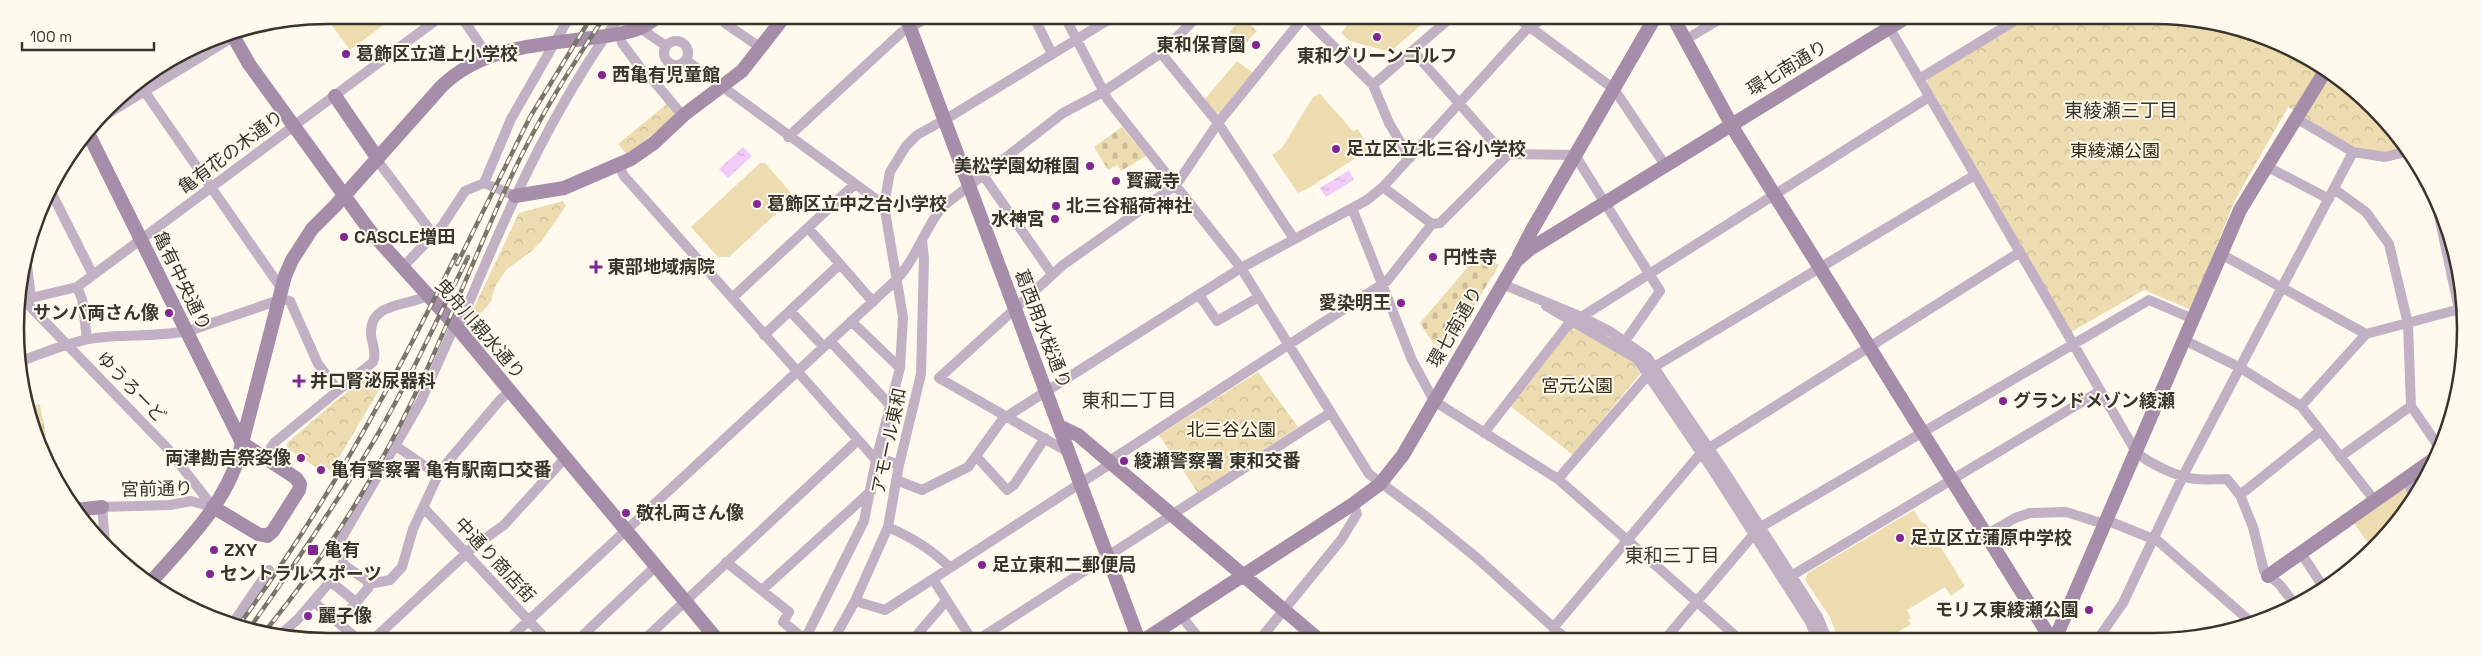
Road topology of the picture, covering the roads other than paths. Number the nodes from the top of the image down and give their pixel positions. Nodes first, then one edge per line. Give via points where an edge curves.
1 (431, 24) edge
2 (466, 24) edge
3 (565, 24) edge
4 (617, 24) edge
5 (646, 24) edge
6 (726, 24) edge
7 (779, 24) edge
8 (907, 24) edge
9 (909, 24) edge
10 (1037, 24) edge
11 (1069, 24) edge
12 (1103, 24) edge
13 (1190, 24) edge
14 (1299, 24) edge
15 (1310, 24) edge
16 (1442, 24) edge
17 (1526, 24) edge
18 (1534, 24) edge
19 (1651, 24) edge
20 (1677, 24) edge
21 (1712, 24) edge
22 (1888, 24) edge
23 (2009, 24) edge
24 (1530, 27) junction
25 (640, 28) junction
26 (612, 35) junction
27 (235, 39) edge
28 (1076, 40) junction
29 (1685, 40) junction
30 (554, 43) junction
31 (221, 44) edge
32 (666, 46) junction
33 (761, 48) junction
34 (1413, 51) junction
35 (1161, 53) junction
36 (1052, 54) junction
37 (488, 56) junction
38 (686, 60) junction
39 (2322, 75) edge
40 (1919, 79) junction
41 (1373, 86) junction
42 (720, 87) junction
43 (142, 88) edge
44 (1614, 89) junction
45 (145, 92) junction
46 (1102, 92) junction
47 (335, 96) junction
48 (1929, 96) junction
49 (1459, 105) junction
50 (120, 107) edge
51 (683, 116) junction
52 (2296, 118) junction
53 (944, 119) junction
54 (1218, 123) junction
55 (1731, 125) junction
56 (294, 126) junction
57 (788, 136) junction
58 (91, 138) edge
59 (2353, 152) junction
60 (2402, 153) edge
61 (1509, 154) junction
62 (1575, 155) junction
63 (1410, 158) junction
64 (378, 159) junction
65 (1665, 165) junction
66 (619, 166) junction
67 (2266, 166) junction
68 (983, 175) junction
69 (1975, 175) junction
70 (484, 183) junction
71 (854, 185) junction
72 (969, 185) junction
73 (1176, 185) junction
74 (211, 187) junction
75 (1383, 188) junction
76 (2332, 194) junction
77 (344, 196) junction
78 (515, 196) junction
79 (1774, 196) junction
80 (54, 197) edge
81 (1604, 202) junction
82 (884, 205) junction
83 (1352, 208) junction
84 (1432, 224) junction
85 (808, 228) junction
86 (433, 234) junction
87 (1294, 239) junction
88 (140, 240) junction
89 (922, 240) junction
90 (2020, 252) junction
91 (2221, 254) junction
92 (1516, 261) junction
93 (840, 264) junction
94 (402, 268) junction
95 (1241, 268) junction
96 (1819, 268) junction
97 (1052, 274) junction
98 (1649, 274) junction
99 (93, 275) junction
100 (896, 280) junction
101 (1502, 284) junction
102 (1382, 285) junction
103 (77, 287) junction
104 (2282, 287) junction
105 (280, 295) junction
106 (1199, 295) junction
107 (427, 296) junction
108 (1259, 297) junction
109 (25, 298) edge
110 (732, 298) junction
111 (873, 302) junction
112 (1015, 308) junction
113 (790, 311) junction
114 (2457, 312) edge
115 (2193, 318) junction
116 (1578, 319) junction
117 (851, 321) junction
118 (2408, 324) junction
119 (456, 327) junction
120 (186, 332) junction
121 (2366, 334) junction
122 (764, 335) junction
123 (87, 339) junction
124 (2184, 340) junction
125 (2073, 343) junction
126 (827, 344) junction
127 (1288, 344) junction
128 (68, 345) junction
129 (1622, 345) junction
130 (1868, 347) junction
131 (25, 359) edge
132 (2239, 367) junction
133 (900, 368) junction
134 (797, 372) junction
135 (1651, 372) junction
136 (921, 374) junction
137 (939, 378) junction
138 (337, 389) junction
139 (510, 390) junction
140 (2100, 391) junction
141 (1046, 392) junction
142 (1434, 401) junction
143 (891, 406) junction
144 (2301, 406) junction
145 (2411, 406) junction
146 (1330, 413) junction
147 (1007, 416) junction
148 (1059, 426) junction
149 (2320, 431) junction
150 (1920, 432) junction
151 (1484, 433) junction
152 (1045, 438) junction
153 (858, 440) junction
154 (2435, 442) edge
155 (242, 443) junction
156 (396, 446) junction
157 (1705, 451) junction
158 (1068, 452) junction
159 (2136, 452) junction
160 (976, 456) junction
161 (264, 457) junction
162 (566, 457) junction
163 (2340, 457) junction
164 (877, 459) junction
165 (1110, 462) junction
166 (899, 465) junction
167 (2425, 466) edge
168 (438, 475) junction
169 (2183, 476) junction
170 (2407, 478) junction
171 (1558, 479) junction
172 (896, 480) junction
173 (1952, 480) junction
174 (1080, 484) junction
175 (1380, 484) junction
176 (2411, 489) edge
177 (871, 491) junction
178 (2240, 495) junction
179 (2374, 501) junction
180 (1353, 504) junction
181 (102, 507) junction
182 (213, 507) junction
183 (423, 507) junction
184 (83, 509) edge
185 (1171, 515) junction
186 (2106, 522) junction
187 (888, 526) junction
188 (627, 530) junction
189 (1756, 531) junction
190 (105, 536) edge
191 (1986, 536) junction
192 (2154, 539) junction
193 (1627, 540) junction
194 (467, 553) junction
195 (2301, 553) junction
196 (1108, 557) junction
197 (726, 562) junction
198 (656, 566) junction
199 (344, 568) junction
200 (950, 568) junction
201 (269, 570) dead end
202 (1243, 576) junction
203 (2268, 576) junction
204 (154, 578) edge
205 (1786, 579) junction
206 (933, 580) junction
207 (331, 582) junction
208 (2321, 583) edge
209 (369, 584) junction
210 (762, 590) junction
211 (2291, 600) edge
212 (685, 601) junction
213 (855, 601) junction
214 (946, 601) junction
215 (1696, 601) junction
216 (314, 602) junction
217 (356, 603) junction
218 (1283, 609) junction
219 (1180, 616) junction
220 (2247, 618) edge
221 (236, 619) edge
222 (529, 620) junction
223 (340, 623) junction
224 (1554, 628) junction
225 (285, 630) edge
226 (351, 633) edge
227 (380, 633) edge
228 (515, 633) edge
229 (541, 633) edge
230 (585, 633) edge
231 (650, 633) edge
232 (711, 633) edge
233 (798, 633) edge
234 (806, 633) edge
235 (838, 633) edge
236 (918, 633) edge
237 (967, 633) edge
238 (988, 633) edge
239 (1136, 633) edge
240 (1154, 633) edge
241 (1195, 633) edge
242 (1265, 633) edge
243 (1311, 633) edge
244 (1560, 633) edge
245 (1670, 633) edge
246 (1732, 633) edge
247 (1815, 633) edge
248 (1825, 633) edge
249 (2047, 633) edge
250 (2058, 633) edge
251 (2102, 633) edge

1 - 47 street, 亀有花の木通り
2 - 37 street
3 - 30 street
4 - 26 street
5 - 25 street
6 - 33 street
7 - 33 street
8 - 57 street via 902,32
9 - 53 street, 葛西用水桜通り
10 - 36 street
11 - 28 street
12 - 28 street
13 - 35 street
14 - 54 street
15 - 41 street
16 - 34 street
17 - 24 street
18 - 24 street
19 - 44 street
20 - 29 street
21 - 29 street
22 - 40 street
22 - 55 street, 環七南通り
23 - 40 street
24 - 44 street
24 - 49 street
25 - 26 street
25 - 32 street
26 - 30 street
26 - 51 street
26 - 78 street via 564,105
27 - 56 street, 曳舟川親水通り
28 - 36 street
28 - 46 street
29 - 55 street
30 - 37 street
30 - 70 street via 511,119
31 - 45 street
32 - 38 street via 681,42 687,48
32 - 38 street via 664,54 669,63 680,65
33 - 42 street via 742,71
34 - 41 street
34 - 49 street
35 - 46 street
35 - 54 street
36 - 53 street
37 - 64 street via 448,80
38 - 42 street
39 - 52 street
40 - 48 street
41 - 63 street via 1389,123
42 - 51 street
42 - 57 street
43 - 45 street
44 - 62 street
44 - 65 street
45 - 50 street
45 - 74 street
46 - 68 street via 1064,113
46 - 73 street
47 - 56 street, 亀有花の木通り
47 - 64 street
48 - 69 street
48 - 79 street
49 - 61 street via 1501,151
49 - 63 street
51 - 66 street via 654,143
52 - 59 street
52 - 67 street
53 - 72 street, 葛西用水桜通り
53 - 82 street via 924,129 906,146 890,172
54 - 73 street
54 - 87 street
55 - 65 street, 環七南通り
55 - 79 street
56 - 74 street, 亀有花の木通り
56 - 77 street, 曳舟川親水通り
57 - 71 street
58 - 88 street, 亀有中央通り
59 - 60 street via 2385,157
59 - 76 street
61 - 62 street
61 - 84 street via 1440,223
62 - 81 street
62 - 92 street
63 - 75 street
64 - 77 street
64 - 86 street
65 - 81 street, 環七南通り
66 - 78 street via 564,188
66 - 110 street via 624,176
67 - 76 street
67 - 91 street via 2245,200
68 - 72 street
68 - 97 street
69 - 90 street
69 - 96 street
70 - 78 street
70 - 86 street via 465,191 446,221
71 - 82 street
71 - 85 street
72 - 89 street via 942,207
72 - 112 street, 葛西用水桜通り
73 - 95 street
73 - 97 street
74 - 88 street, 亀有花の木通り
74 - 105 street
75 - 83 street
75 - 84 street
76 - 104 street
76 - 118 street via 2366,212 2384,235 2394,257
77 - 94 street, 曳舟川親水通り
77 - 105 street via 305,238 292,260
78 - 119 street
79 - 96 street
79 - 98 street
80 - 99 street
81 - 92 street, 環七南通り via 1539,242
81 - 98 street
82 - 100 street
83 - 87 street
83 - 102 street
84 - 102 street
85 - 93 street
85 - 110 street
86 - 94 street
87 - 95 street
88 - 99 street, 亀有花の木通り
88 - 120 street, 亀有中央通り
89 - 100 street
89 - 136 street, アモール東和
90 - 125 street
90 - 130 street
91 - 104 street
91 - 115 street
92 - 101 street, 環七南通り
93 - 111 street
93 - 113 street
94 - 107 street, 曳舟川親水通り
95 - 106 street
95 - 108 street
96 - 130 street
96 - 135 street
97 - 112 street
98 - 116 street
98 - 129 street via 1660,291 1659,295
99 - 103 street, 亀有花の木通り
100 - 111 street
100 - 133 street via 902,317
101 - 116 street
101 - 142 street, 環七南通り
102 - 127 street
102 - 142 street via 1412,360
103 - 109 street, 亀有花の木通り
103 - 123 street via 82,299
104 - 121 street
104 - 132 street
105 - 120 street
105 - 138 street via 290,301 318,364
105 - 155 street
106 - 108 street via 1217,321
106 - 141 street
107 - 119 street, 曳舟川親水通り
107 - 138 street via 415,302 391,305 378,314 371,330 374,362
108 - 127 street
109 - 128 street, ゆうろーど
110 - 122 street
111 - 117 street
112 - 137 street
112 - 141 street, 葛西用水桜通り
113 - 122 street
113 - 126 street
114 - 118 street
115 - 124 street
115 - 125 street via 2149,300
116 - 129 street
116 - 151 street via 1567,326
117 - 126 street
117 - 133 street
118 - 121 street
118 - 145 street
119 - 139 street, 曳舟川親水通り
119 - 156 street
120 - 123 street
120 - 155 street, 亀有中央通り
121 - 144 street
122 - 134 street
123 - 128 street
124 - 132 street
124 - 159 street
125 - 140 street
125 - 150 street
126 - 134 street
126 - 143 street
127 - 146 street
127 - 165 street
128 - 131 street
128 - 182 street, ゆうろーど via 168,450
129 - 135 street via 1641,351
130 - 150 street
130 - 157 street
132 - 144 street
132 - 169 street
133 - 143 street
134 - 153 street
134 - 188 street
135 - 157 street
135 - 171 street
136 - 137 street
136 - 166 street, アモール東和
137 - 147 street
138 - 161 street via 275,442
139 - 162 street, 曳舟川親水通り
139 - 168 street
140 - 159 street
140 - 173 street
141 - 147 street
141 - 148 street, 葛西用水桜通り
142 - 151 street
142 - 175 street, 環七南通り via 1403,455
143 - 164 street
144 - 149 street
145 - 154 street
145 - 163 street
146 - 175 street via 1369,474
146 - 185 street
147 - 152 street
147 - 160 street
148 - 158 street, 葛西用水桜通り
148 - 165 street via 1073,431
149 - 163 street
149 - 178 street
150 - 173 street
150 - 189 street
151 - 171 street
152 - 158 street
152 - 160 street via 1014,485 1007,490
153 - 164 street
153 - 197 street
155 - 161 street
155 - 182 street via 232,476
156 - 168 street
156 - 199 street via 340,540
157 - 189 street
157 - 193 street
158 - 174 street, 葛西用水桜通り
159 - 169 street via 2149,462
159 - 186 street
160 - 172 street via 968,467 922,490
161 - 182 street via 300,484 270,534 258,534
162 - 188 street, 曳舟川親水通り
162 - 194 street via 504,525
163 - 179 street
164 - 166 street
164 - 177 street
165 - 174 street
165 - 185 street
166 - 172 street, アモール東和
167 - 170 street
168 - 183 street
169 - 178 street via 2227,479
169 - 192 street
170 - 176 street
170 - 179 street
171 - 193 street
172 - 187 street, アモール東和
173 - 191 street
173 - 205 street
174 - 196 street, 葛西用水桜通り
174 - 200 street
175 - 180 street, 環七南通り
175 - 224 street via 1477,558
177 - 210 street
177 - 234 street via 864,521
178 - 203 street
179 - 195 street
180 - 202 street, 環七南通り
180 - 218 street via 1357,514 1341,540
181 - 182 street, 宮前通り via 170,505 191,501
181 - 184 street
181 - 190 street
182 - 204 street
183 - 194 street, 中通り商店街
183 - 209 street via 402,567 390,580
185 - 196 street
185 - 202 street
186 - 191 street via 2066,512 2030,513 2015,518
186 - 192 street
186 - 250 street
187 - 200 street via 916,541
187 - 213 street, アモール東和
188 - 198 street, 曳舟川親水通り
188 - 222 street
189 - 205 street
189 - 215 street
191 - 249 street
192 - 220 street
192 - 251 street via 2123,603
193 - 215 street
193 - 224 street
194 - 222 street, 中通り商店街
194 - 227 street
195 - 203 street
195 - 208 street
196 - 238 street
196 - 239 street, 葛西用水桜通り
197 - 210 street
197 - 212 street
198 - 212 street, 曳舟川親水通り
198 - 230 street
199 - 207 street
199 - 209 street
200 - 206 street
201 - 221 street
202 - 218 street
202 - 219 street, 環七南通り
203 - 211 street
205 - 247 street
205 - 248 street via 1818,617
206 - 213 street via 885,610
206 - 214 street
207 - 216 street
207 - 217 street
209 - 217 street via 368,590
210 - 233 street via 789,612 783,622
212 - 231 street
212 - 232 street, 曳舟川親水通り
213 - 235 street, アモール東和
214 - 236 street
214 - 237 street
215 - 245 street
215 - 246 street
216 - 223 street
216 - 225 street
217 - 223 street
218 - 242 street
218 - 243 street
219 - 240 street, 環七南通り
219 - 241 street
222 - 228 street
222 - 229 street, 中通り商店街
223 - 226 street
224 - 244 street

